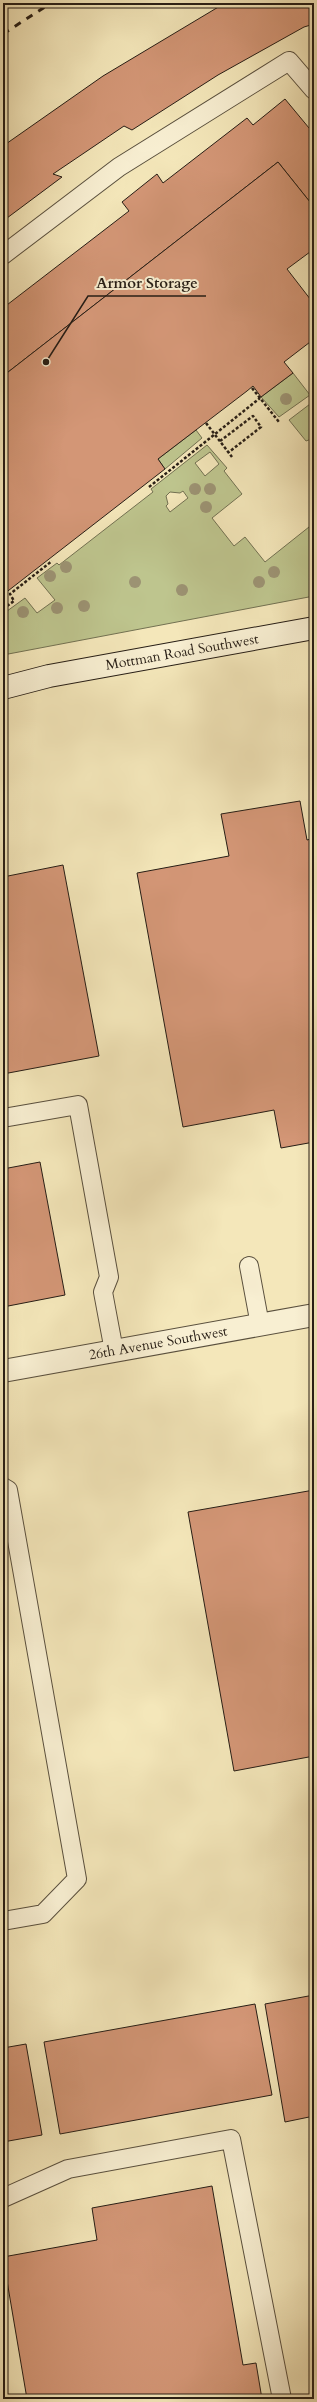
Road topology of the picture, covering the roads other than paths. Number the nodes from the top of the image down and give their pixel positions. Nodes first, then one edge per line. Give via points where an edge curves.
1 (314, 90) edge
2 (3, 255) edge
3 (314, 628) edge
4 (3, 688) edge
5 (3, 1118) edge
6 (249, 1266) dead end
7 (314, 1315) edge
8 (260, 1325) junction
9 (114, 1351) junction
10 (3, 1371) edge
11 (3, 1487) edge
12 (3, 1921) edge
13 (3, 2198) edge
14 (282, 2399) edge

1 - 2 lane via 289,61 119,167
3 - 4 street, Mottman Road Southwest via 49,676
5 - 9 lane via 78,1105 109,1277 103,1292
6 - 8 lane
7 - 8 street, 26th Avenue Southwest
8 - 9 street, 26th Avenue Southwest
9 - 10 street, 26th Avenue Southwest
11 - 12 lane via 8,1490 76,1879 43,1914
13 - 14 lane via 68,2169 231,2140

